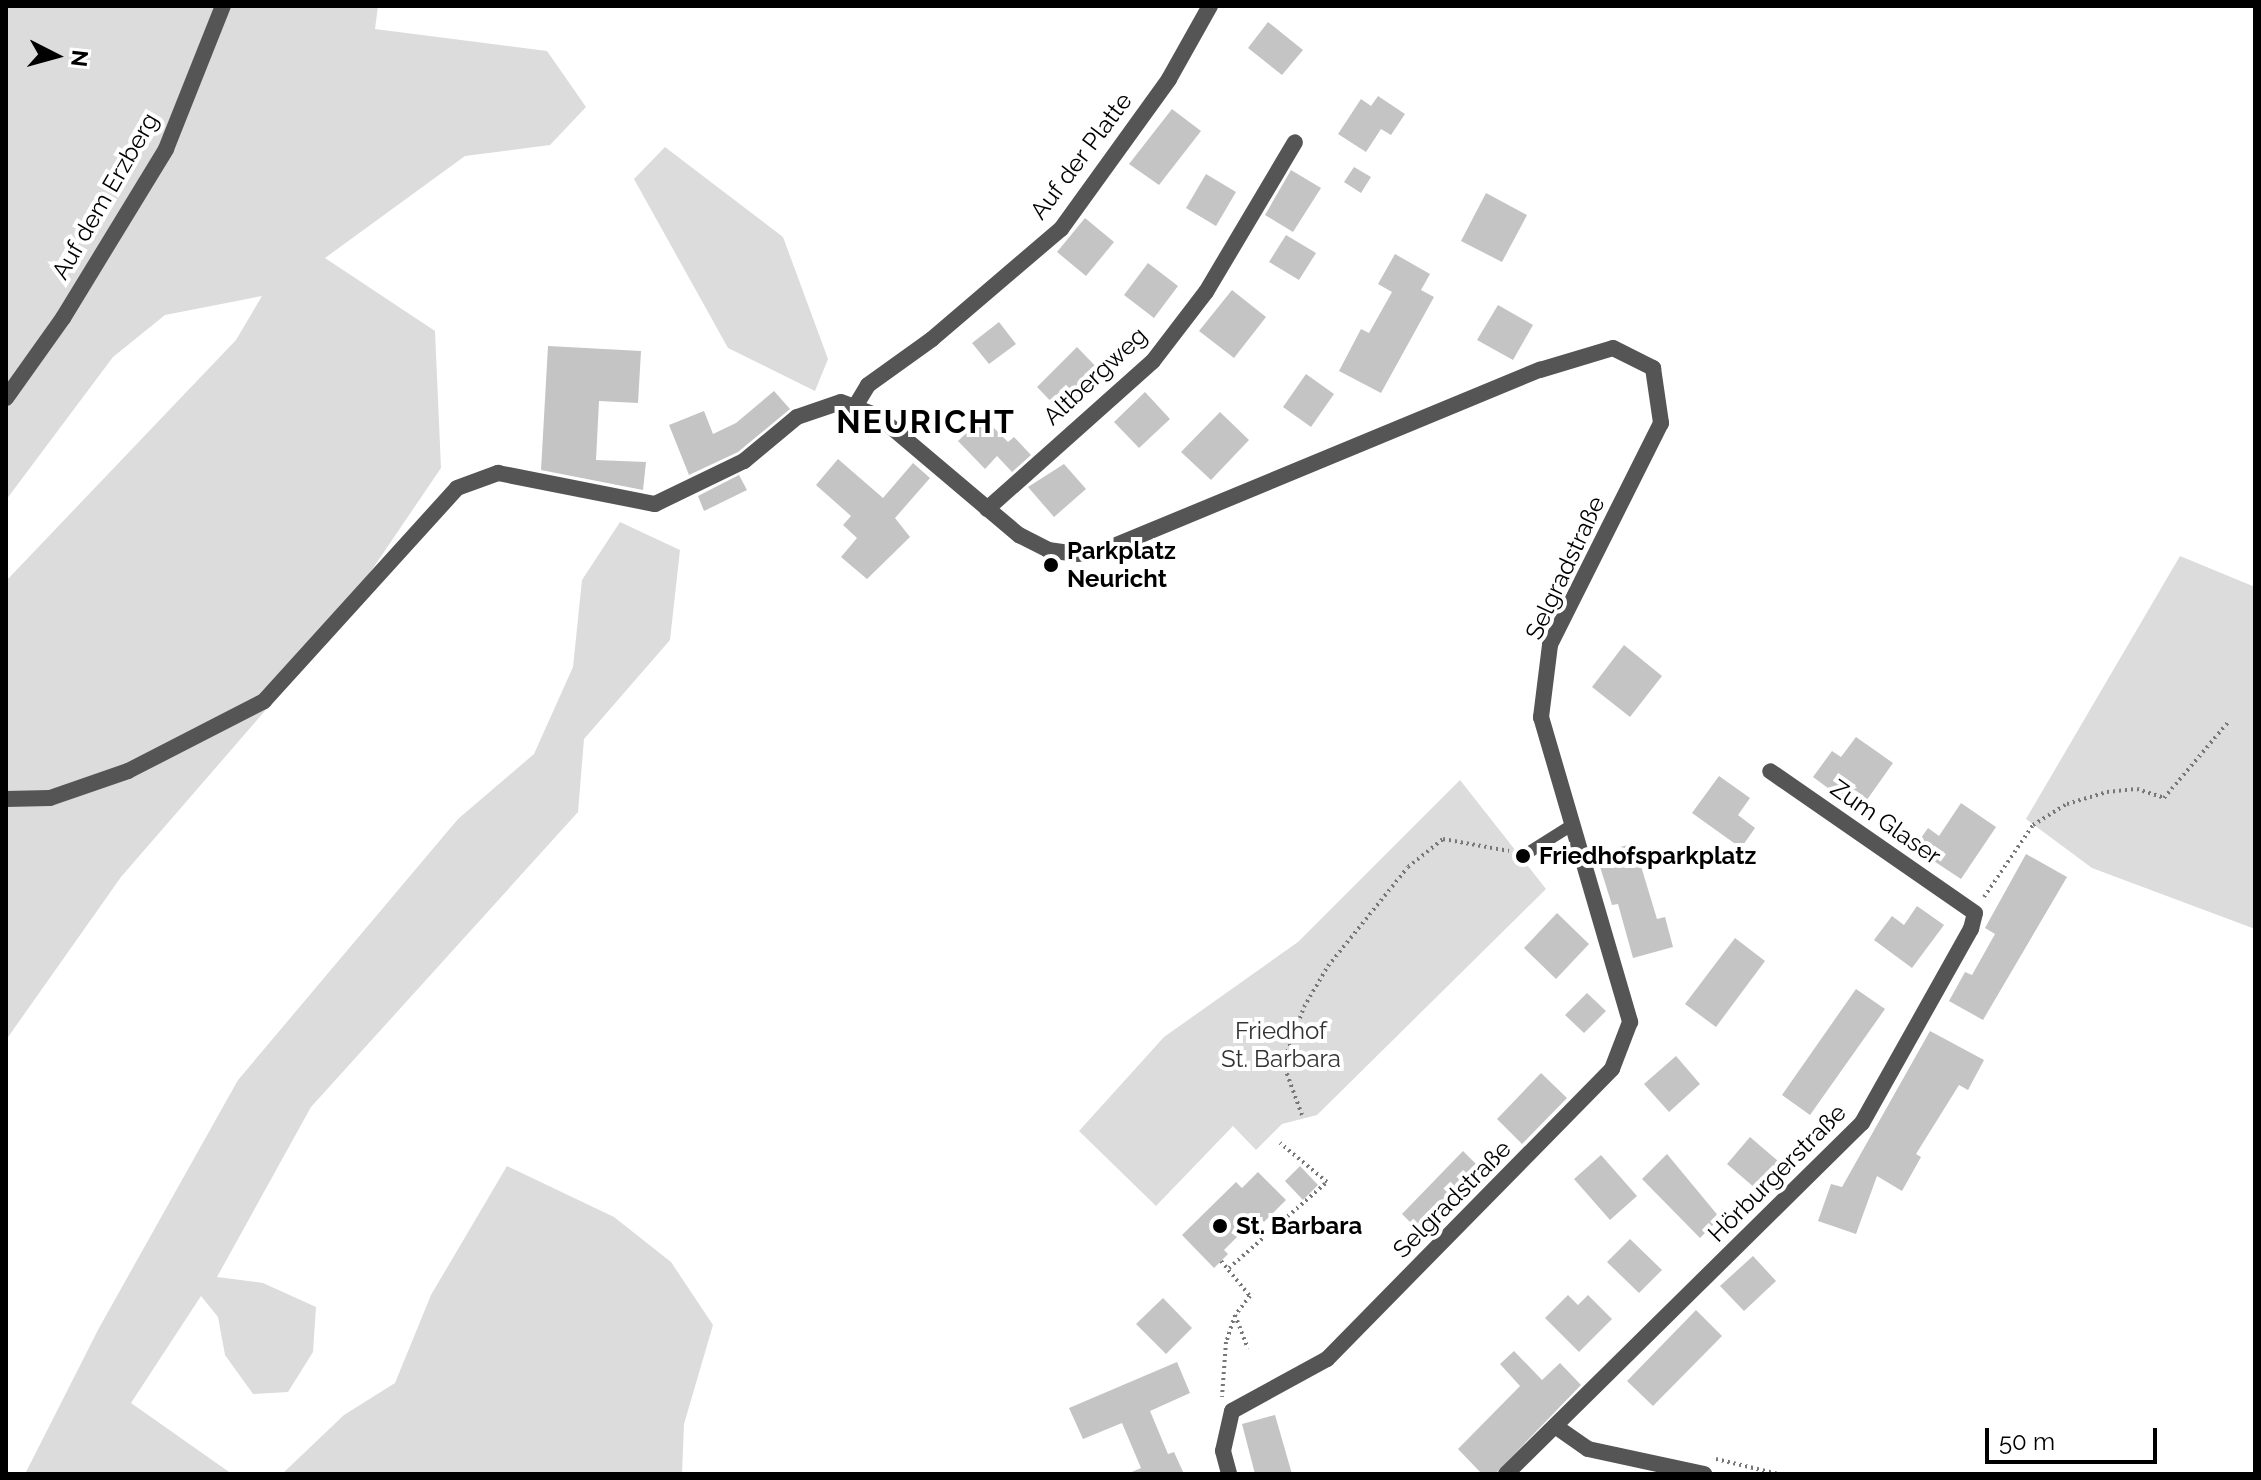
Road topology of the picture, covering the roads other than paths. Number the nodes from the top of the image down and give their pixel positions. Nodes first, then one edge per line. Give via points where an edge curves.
1 (223, 6) edge
2 (1210, 6) edge
3 (1295, 142) dead end
4 (6, 398) edge
5 (856, 405) junction
6 (987, 509) junction
7 (1770, 771) dead end
8 (6, 799) edge
9 (1572, 825) junction
10 (1523, 856) road end
11 (1975, 913) joint
12 (1555, 1426) junction
13 (1229, 1474) edge
14 (1506, 1474) edge
15 (1704, 1474) edge

1 - 4 street, Auf dem Erzberg via 166,149 63,318
2 - 5 street, Auf der Platte via 1169,79 1061,229 932,339 868,385
3 - 6 street, Altbergweg via 1206,292 1153,361
5 - 6 street via 878,416
5 - 8 street via 826,405 797,417 744,461 655,504 498,473 457,488 264,701 128,771 50,798
6 - 9 street, Selgradstraße via 1048,550 1102,551 1540,370 1613,348 1653,368 1661,423 1550,645 1541,717
7 - 11 street, Zum Glaser
9 - 10 lane
9 - 13 street, Selgradstraße via 1630,1022 1612,1069 1327,1359 1232,1411 1223,1451
11 - 12 street, Hörburgerstraße via 1971,929 1862,1123
12 - 14 street, Hörburgerstraße
12 - 15 street via 1588,1449

